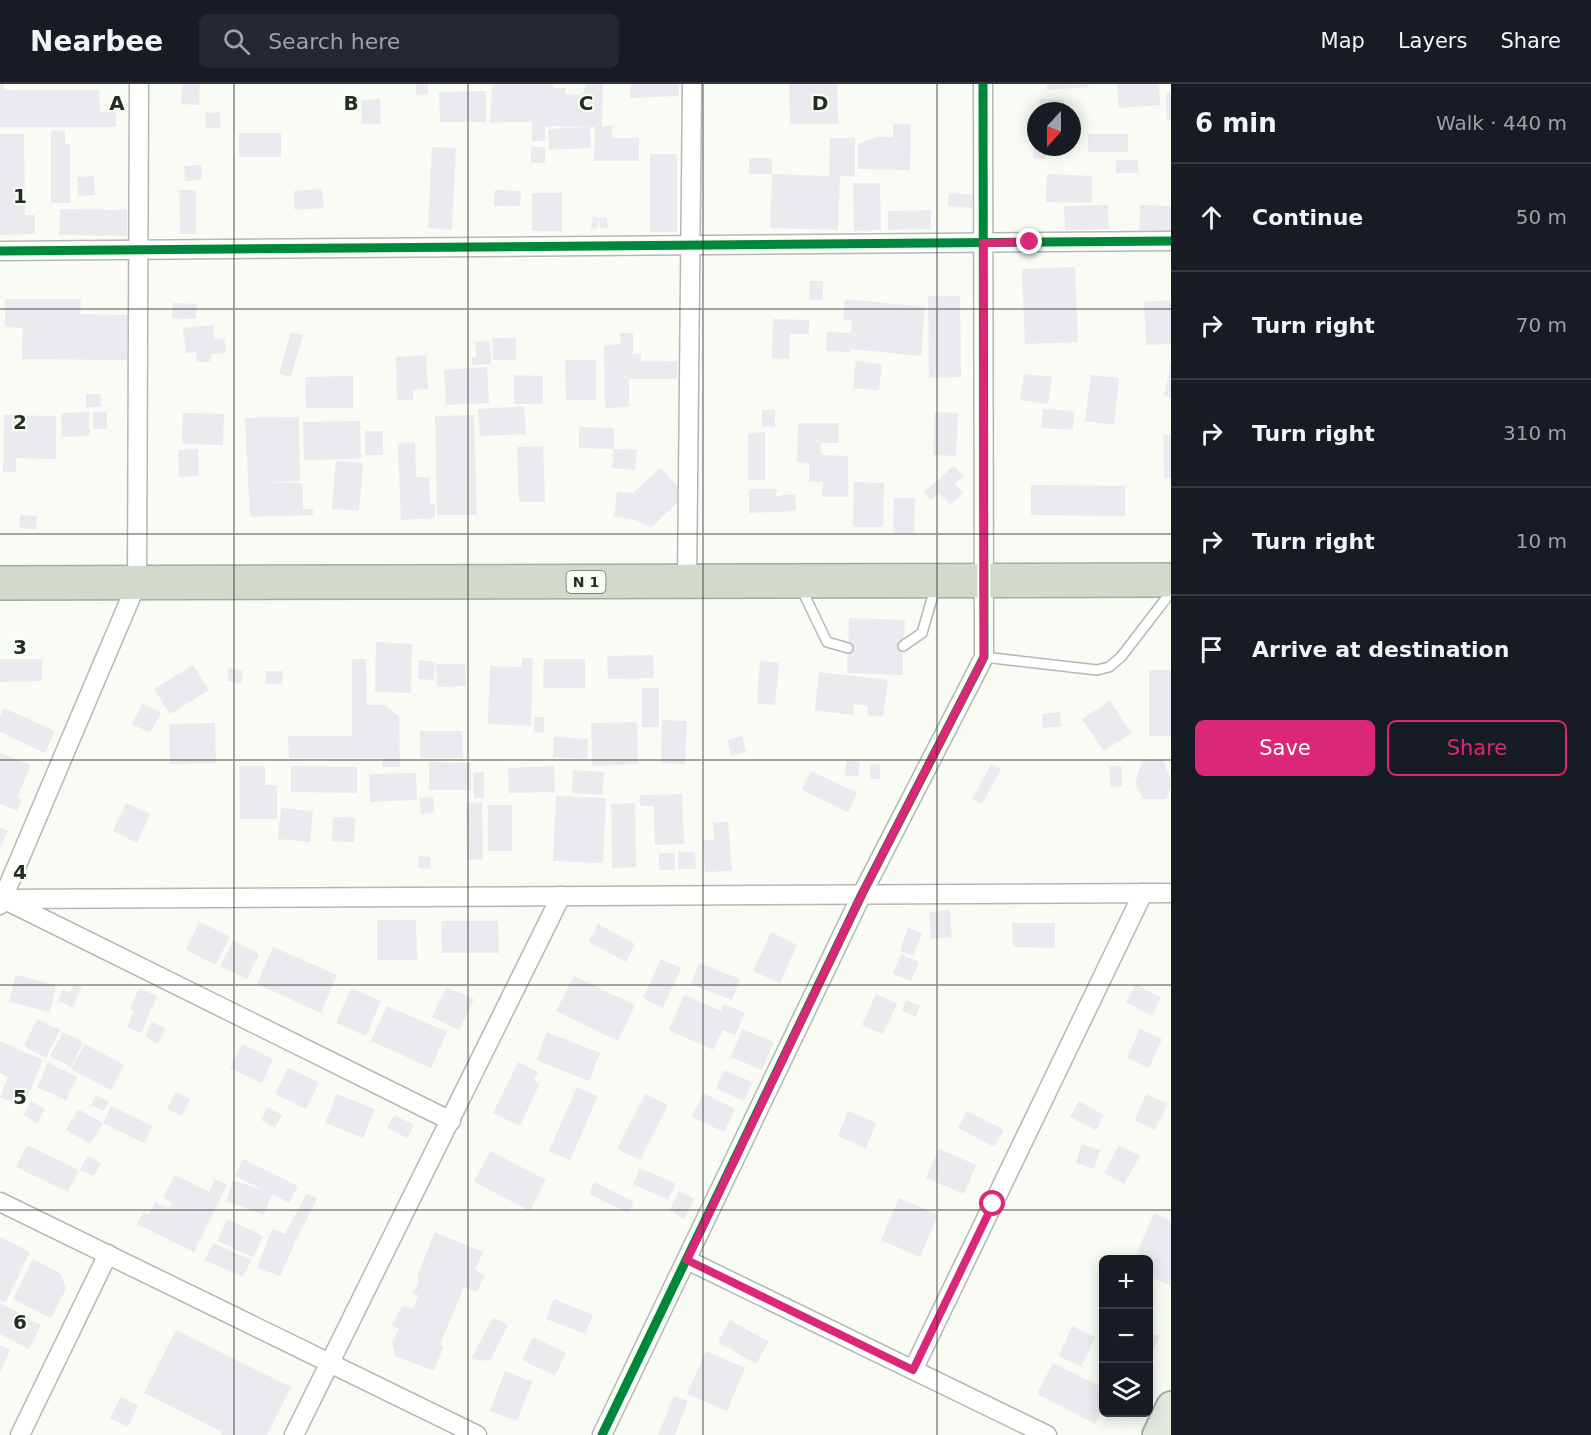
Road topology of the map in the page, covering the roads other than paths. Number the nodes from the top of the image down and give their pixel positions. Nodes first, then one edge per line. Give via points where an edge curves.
1 (139, 84) edge
2 (692, 84) edge
3 (983, 84) edge
4 (1171, 241) edge
5 (983, 243) junction
6 (690, 245) junction
7 (139, 250) junction
8 (0, 251) edge
9 (937, 580) junction
10 (983, 580) junction
11 (1171, 580) edge
12 (798, 581) junction
13 (687, 582) junction
14 (0, 583) edge
15 (137, 583) junction
16 (1171, 592) edge
17 (903, 646) dead end
18 (848, 648) dead end
19 (984, 657) junction
20 (1143, 893) junction
21 (1171, 893) edge
22 (862, 894) junction
23 (561, 896) junction
24 (1, 901) edge
25 (451, 1121) junction
26 (0, 1202) edge
27 (108, 1254) junction
28 (687, 1260) junction
29 (330, 1363) junction
30 (913, 1370) junction
31 (1171, 1406) edge
32 (20, 1435) edge
33 (294, 1435) edge
34 (477, 1435) edge
35 (602, 1435) edge
36 (1047, 1435) edge
37 (1157, 1435) edge

1 - 7 street
2 - 6 street
3 - 5 street
4 - 5 street
5 - 6 street
5 - 10 street
6 - 7 street
6 - 13 street
7 - 8 street
7 - 15 street
9 - 10 highway, N 1
9 - 12 highway, N 1
9 - 17 lane via 922,633
10 - 11 highway, N 1
10 - 19 street
12 - 13 highway, N 1
12 - 18 lane via 827,642
13 - 15 highway, N 1
14 - 15 highway, N 1
15 - 24 street
16 - 19 lane via 1109,667 1097,670
19 - 22 street
20 - 21 street
20 - 22 street
20 - 30 street
22 - 23 street
22 - 28 street
23 - 24 street
23 - 25 street
24 - 25 street
25 - 29 street
26 - 27 street
27 - 29 street
27 - 32 street
28 - 30 street
28 - 35 street
29 - 33 street
29 - 34 street
30 - 36 street
31 - 37 main road

